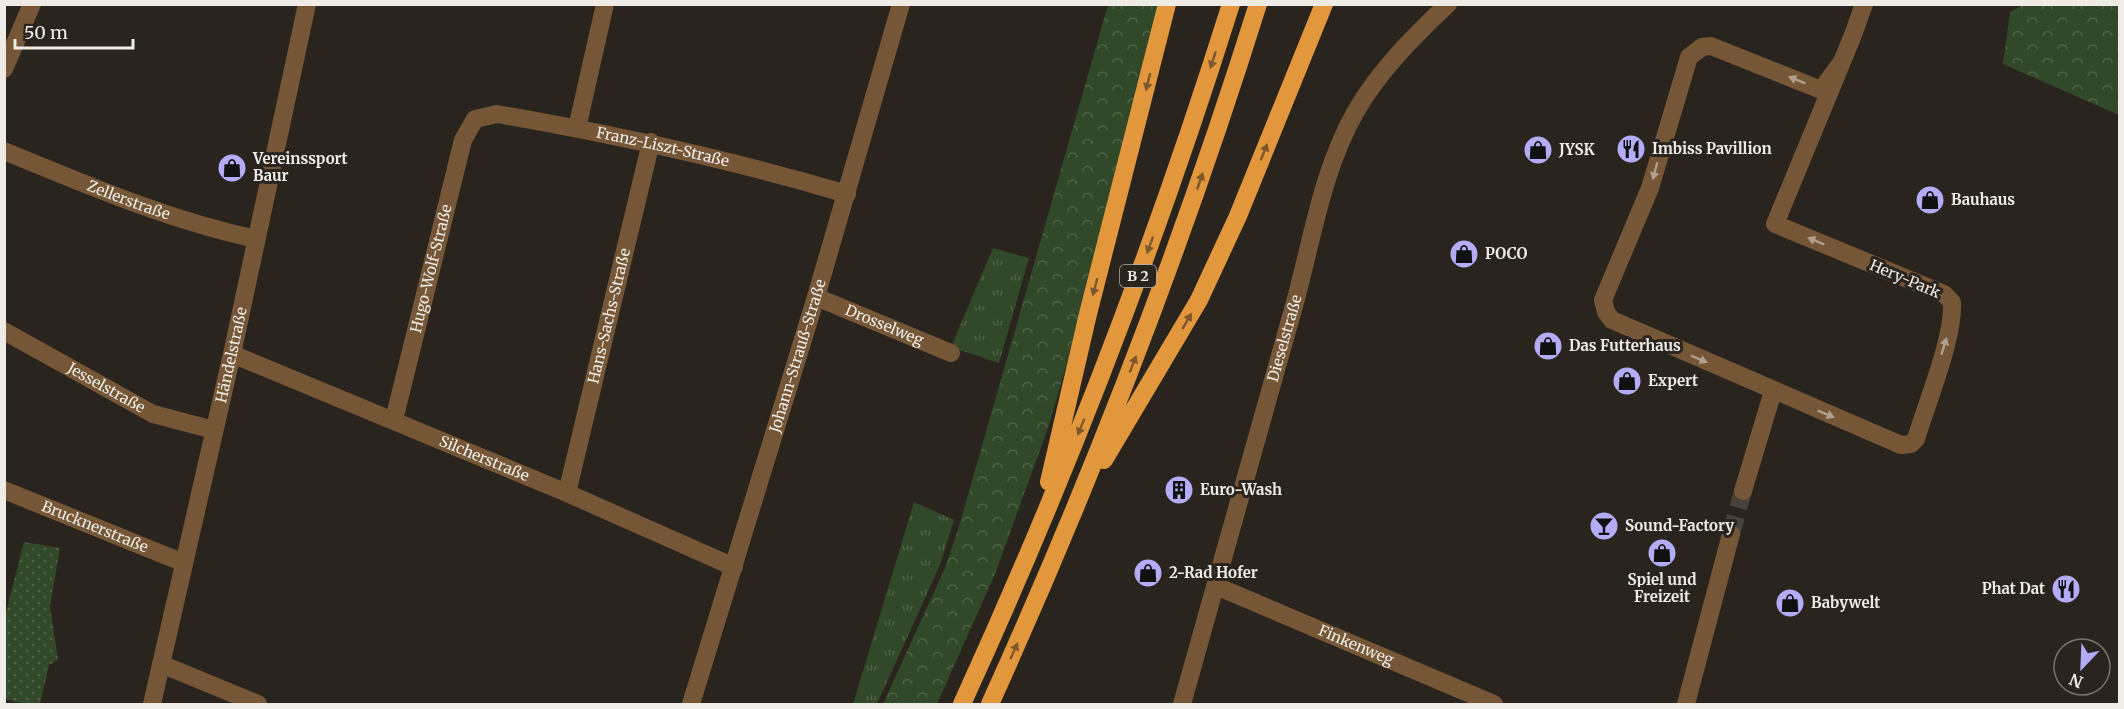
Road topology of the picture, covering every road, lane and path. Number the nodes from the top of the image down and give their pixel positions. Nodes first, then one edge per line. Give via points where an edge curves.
1 (32, 4) edge
2 (306, 4) edge
3 (605, 4) edge
4 (902, 4) edge
5 (1167, 4) edge
6 (1231, 4) edge
7 (1258, 4) edge
8 (1324, 4) edge
9 (1448, 4) edge
10 (1864, 4) edge
11 (1841, 63) junction
12 (4, 69) edge
13 (475, 118) joint
14 (577, 128) junction
15 (651, 142) junction
16 (4, 151) edge
17 (847, 194) junction
18 (256, 239) junction
19 (816, 297) junction
20 (4, 331) edge
21 (951, 353) dead end
22 (232, 354) junction
23 (1773, 391) junction
24 (394, 420) junction
25 (214, 430) junction
26 (4, 490) edge
27 (1743, 491) tunnel mouth
28 (567, 493) junction
29 (1081, 497) junction
30 (1731, 534) tunnel mouth
31 (1034, 542) junction
32 (184, 563) junction
33 (734, 567) junction
34 (1216, 586) junction
35 (161, 664) junction
36 (152, 705) edge
37 (258, 705) edge
38 (691, 705) edge
39 (962, 705) edge
40 (990, 705) edge
41 (1182, 705) edge
42 (1494, 705) edge
43 (1686, 705) edge

1 - 12 street
2 - 18 street, Händelstraße
3 - 14 street
4 - 17 street, Johann-Strauß-Straße
5 -> 31 highway
6 -> 31 highway, B 2 via 1118,332
29 -> 7 highway, B 2 via 1177,244
29 -> 8 highway via 1199,300 1242,207
9 - 34 street, Dieselstraße via 1379,78 1356,111 1336,156
10 - 11 street, Hery-Park
11 -> 23 street, Hery-Park via 1821,90 1711,46 1693,52 1685,64 1650,188 1604,300 1612,321
23 -> 11 street, Hery-Park via 1901,445 1911,444 1916,439 1952,314 1952,302 1944,294 1775,225
13 - 14 street, Franz-Liszt-Straße via 492,114
13 - 24 street, Hugo-Wolf-Straße via 463,140
14 - 15 street, Franz-Liszt-Straße
15 - 17 street, Franz-Liszt-Straße
15 - 28 street, Hans-Sachs-Straße
16 - 18 street, Zellerstraße via 159,213
17 - 19 street, Johann-Strauß-Straße
18 - 22 street, Händelstraße
19 - 21 street, Drosselweg
19 - 33 street, Johann-Strauß-Straße
20 - 25 street, Jesselstraße via 153,414
22 - 24 street, Silcherstraße
22 - 25 street, Händelstraße
23 - 27 street
24 - 28 street, Silcherstraße
25 - 32 street, Händelstraße
26 - 32 street, Brucknerstraße
28 - 33 street, Silcherstraße
40 -> 29 highway, B 2
30 - 43 street
31 - 39 highway, B 2
32 - 35 street, Händelstraße
33 - 38 street, Johann-Strauß-Straße
34 - 41 street, Dieselstraße
34 - 42 street, Finkenweg
35 - 36 street, Händelstraße
35 - 37 street

